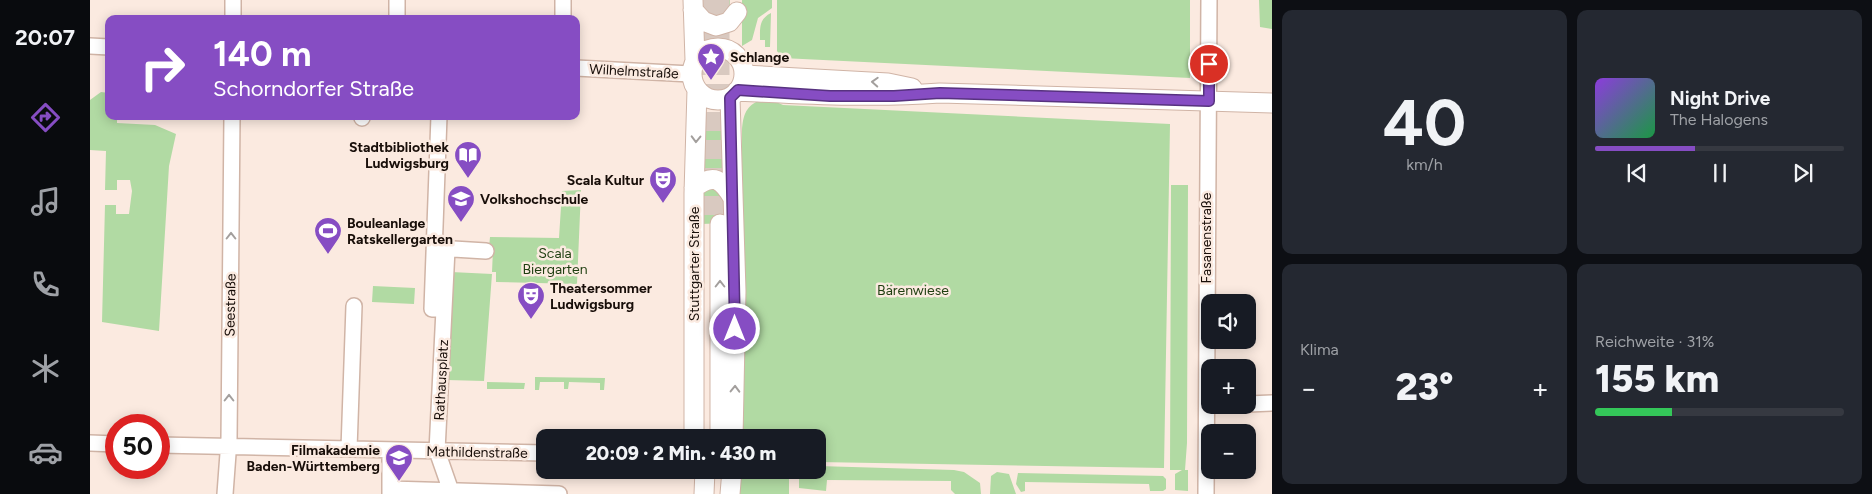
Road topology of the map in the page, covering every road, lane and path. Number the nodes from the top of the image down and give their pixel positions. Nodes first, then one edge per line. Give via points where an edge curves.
1 (233, 0) edge
2 (397, 0) edge
3 (564, 0) edge
4 (1209, 0) edge
5 (693, 5) edge
6 (737, 6) edge
7 (233, 15) edge
8 (397, 15) edge
9 (563, 15) edge
10 (90, 46) edge
11 (105, 47) edge
12 (735, 54) junction
13 (580, 68) edge
14 (694, 75) junction
15 (737, 88) junction
16 (1209, 101) junction
17 (1272, 103) edge
18 (232, 120) edge
19 (439, 120) edge
20 (694, 188) junction
21 (733, 198) junction
22 (440, 249) junction
23 (486, 251) dead end
24 (354, 306) dead end
25 (1208, 359) edge
26 (1256, 404) edge
27 (1272, 404) edge
28 (1208, 414) edge
29 (694, 429) edge
30 (705, 429) edge
31 (720, 429) edge
32 (733, 429) edge
33 (90, 443) edge
34 (105, 444) edge
35 (170, 445) edge
36 (228, 447) junction
37 (349, 450) junction
38 (390, 450) junction
39 (437, 451) junction
40 (536, 454) edge
41 (694, 479) edge
42 (705, 479) edge
43 (720, 479) edge
44 (731, 479) edge
45 (390, 492) edge
46 (451, 492) edge
47 (225, 494) edge
48 (559, 494) edge
49 (693, 494) edge
50 (704, 494) edge
51 (720, 494) edge
52 (730, 494) edge
53 (1206, 494) edge

1 - 7 street
2 - 8 street
3 - 9 street
4 - 16 street, Fasanenstraße
5 - 6 main road via 704,21 716,26 729,22
5 - 14 main road, Stuttgarter Straße
6 - 12 main road
10 - 11 street
12 - 14 main road via 722,48 704,51
12 - 15 main road via 742,64
13 - 14 street, Wilhelmstraße
14 - 15 main road via 711,99
14 -> 20 main road, Stuttgarter Straße
15 - 16 main road via 894,96 940,93
15 - 21 main road
16 - 17 main road
16 - 25 street, Fasanenstraße via 1206,120
36 -> 18 street, Seestraße
19 - 22 street, Rathausplatz
20 - 21 main road via 715,179 723,183
20 - 29 main road, Stuttgarter Straße
32 -> 21 main road via 736,301
22 - 23 street
22 - 39 street, Rathausplatz via 444,309
24 - 37 street
26 - 27 street
28 - 53 street, Fasanenstraße
31 -> 30 main road, Stuttgarter Straße via 713,224
33 - 34 street
35 - 36 street, Mathildenstraße
36 - 37 street, Mathildenstraße
36 - 47 street, Seestraße
37 - 38 street, Mathildenstraße
38 - 39 street, Mathildenstraße
38 - 45 street
39 - 40 street, Mathildenstraße
39 - 46 street
41 - 49 main road
42 - 50 main road
43 - 51 main road
44 - 52 main road
45 - 46 street
46 - 48 street

